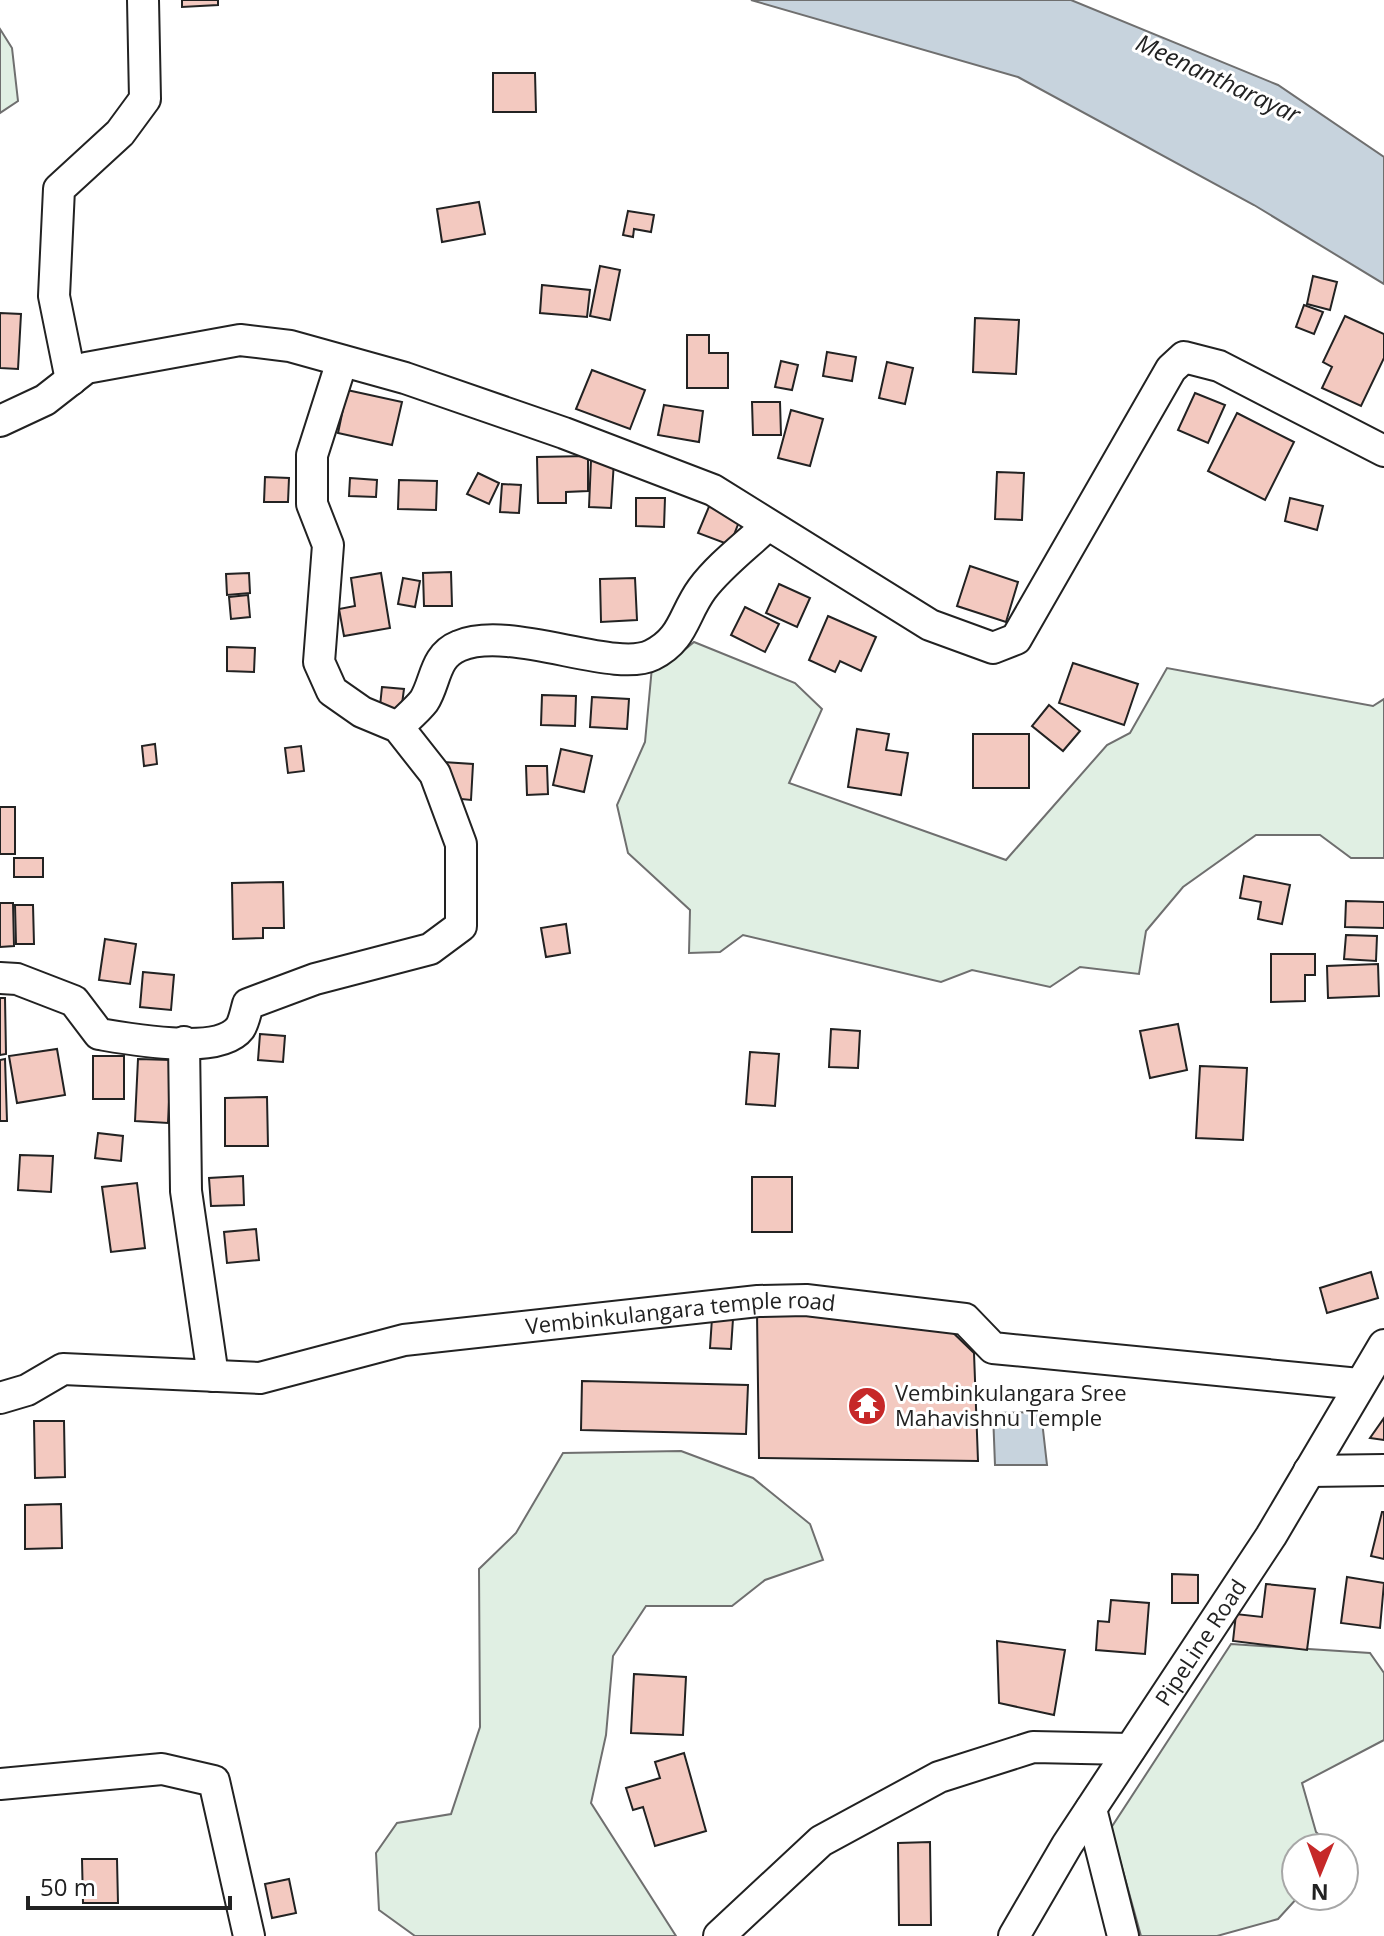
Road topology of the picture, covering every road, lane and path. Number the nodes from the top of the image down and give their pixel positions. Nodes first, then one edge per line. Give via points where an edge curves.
1 (143, 0) edge
2 (342, 361) junction
3 (71, 380) junction
4 (0, 421) edge
5 (1384, 451) edge
6 (768, 525) junction
7 (398, 727) junction
8 (0, 978) edge
9 (184, 1042) junction
10 (1384, 1345) edge
11 (213, 1376) junction
12 (1359, 1384) junction
13 (0, 1398) edge
14 (1384, 1470) edge
15 (1309, 1471) junction
16 (1130, 1749) junction
17 (0, 1784) edge
18 (1091, 1809) junction
19 (249, 1936) edge
20 (719, 1936) edge
21 (1014, 1936) edge
22 (1123, 1936) edge

1 - 3 street via 145,99 120,133 59,189 54,296
2 - 3 street via 290,346 240,340 86,368
2 - 6 street via 535,423 713,490
2 - 7 street via 312,455 312,504 328,545 319,662 332,691 362,712
3 - 4 street via 45,400
5 - 6 street via 1219,366 1184,357 1171,369 1016,639 993,648 930,625
6 - 7 street via 702,589 673,643 649,657 620,660 563,647 490,641 458,646 437,664 424,701
7 - 9 street via 435,774 461,844 461,926 430,949 315,979 248,1004 240,1028 220,1041
8 - 9 street via 17,979 74,1001 99,1034
9 - 11 street via 186,1191
10 - 12 street, PipeLine Road
11 - 12 street, Vembinkulangara temple road via 260,1378 404,1340 806,1300 965,1319 993,1348
11 - 13 street, Vembinkulangara temple road via 63,1369 27,1390
12 - 15 street, PipeLine Road
14 - 15 street
15 - 16 street, PipeLine Road
16 - 18 street, PipeLine Road
16 - 20 street via 1033,1747 939,1777 821,1841
17 - 19 street via 162,1769 214,1781
18 - 21 street, PipeLine Road
18 - 22 street

